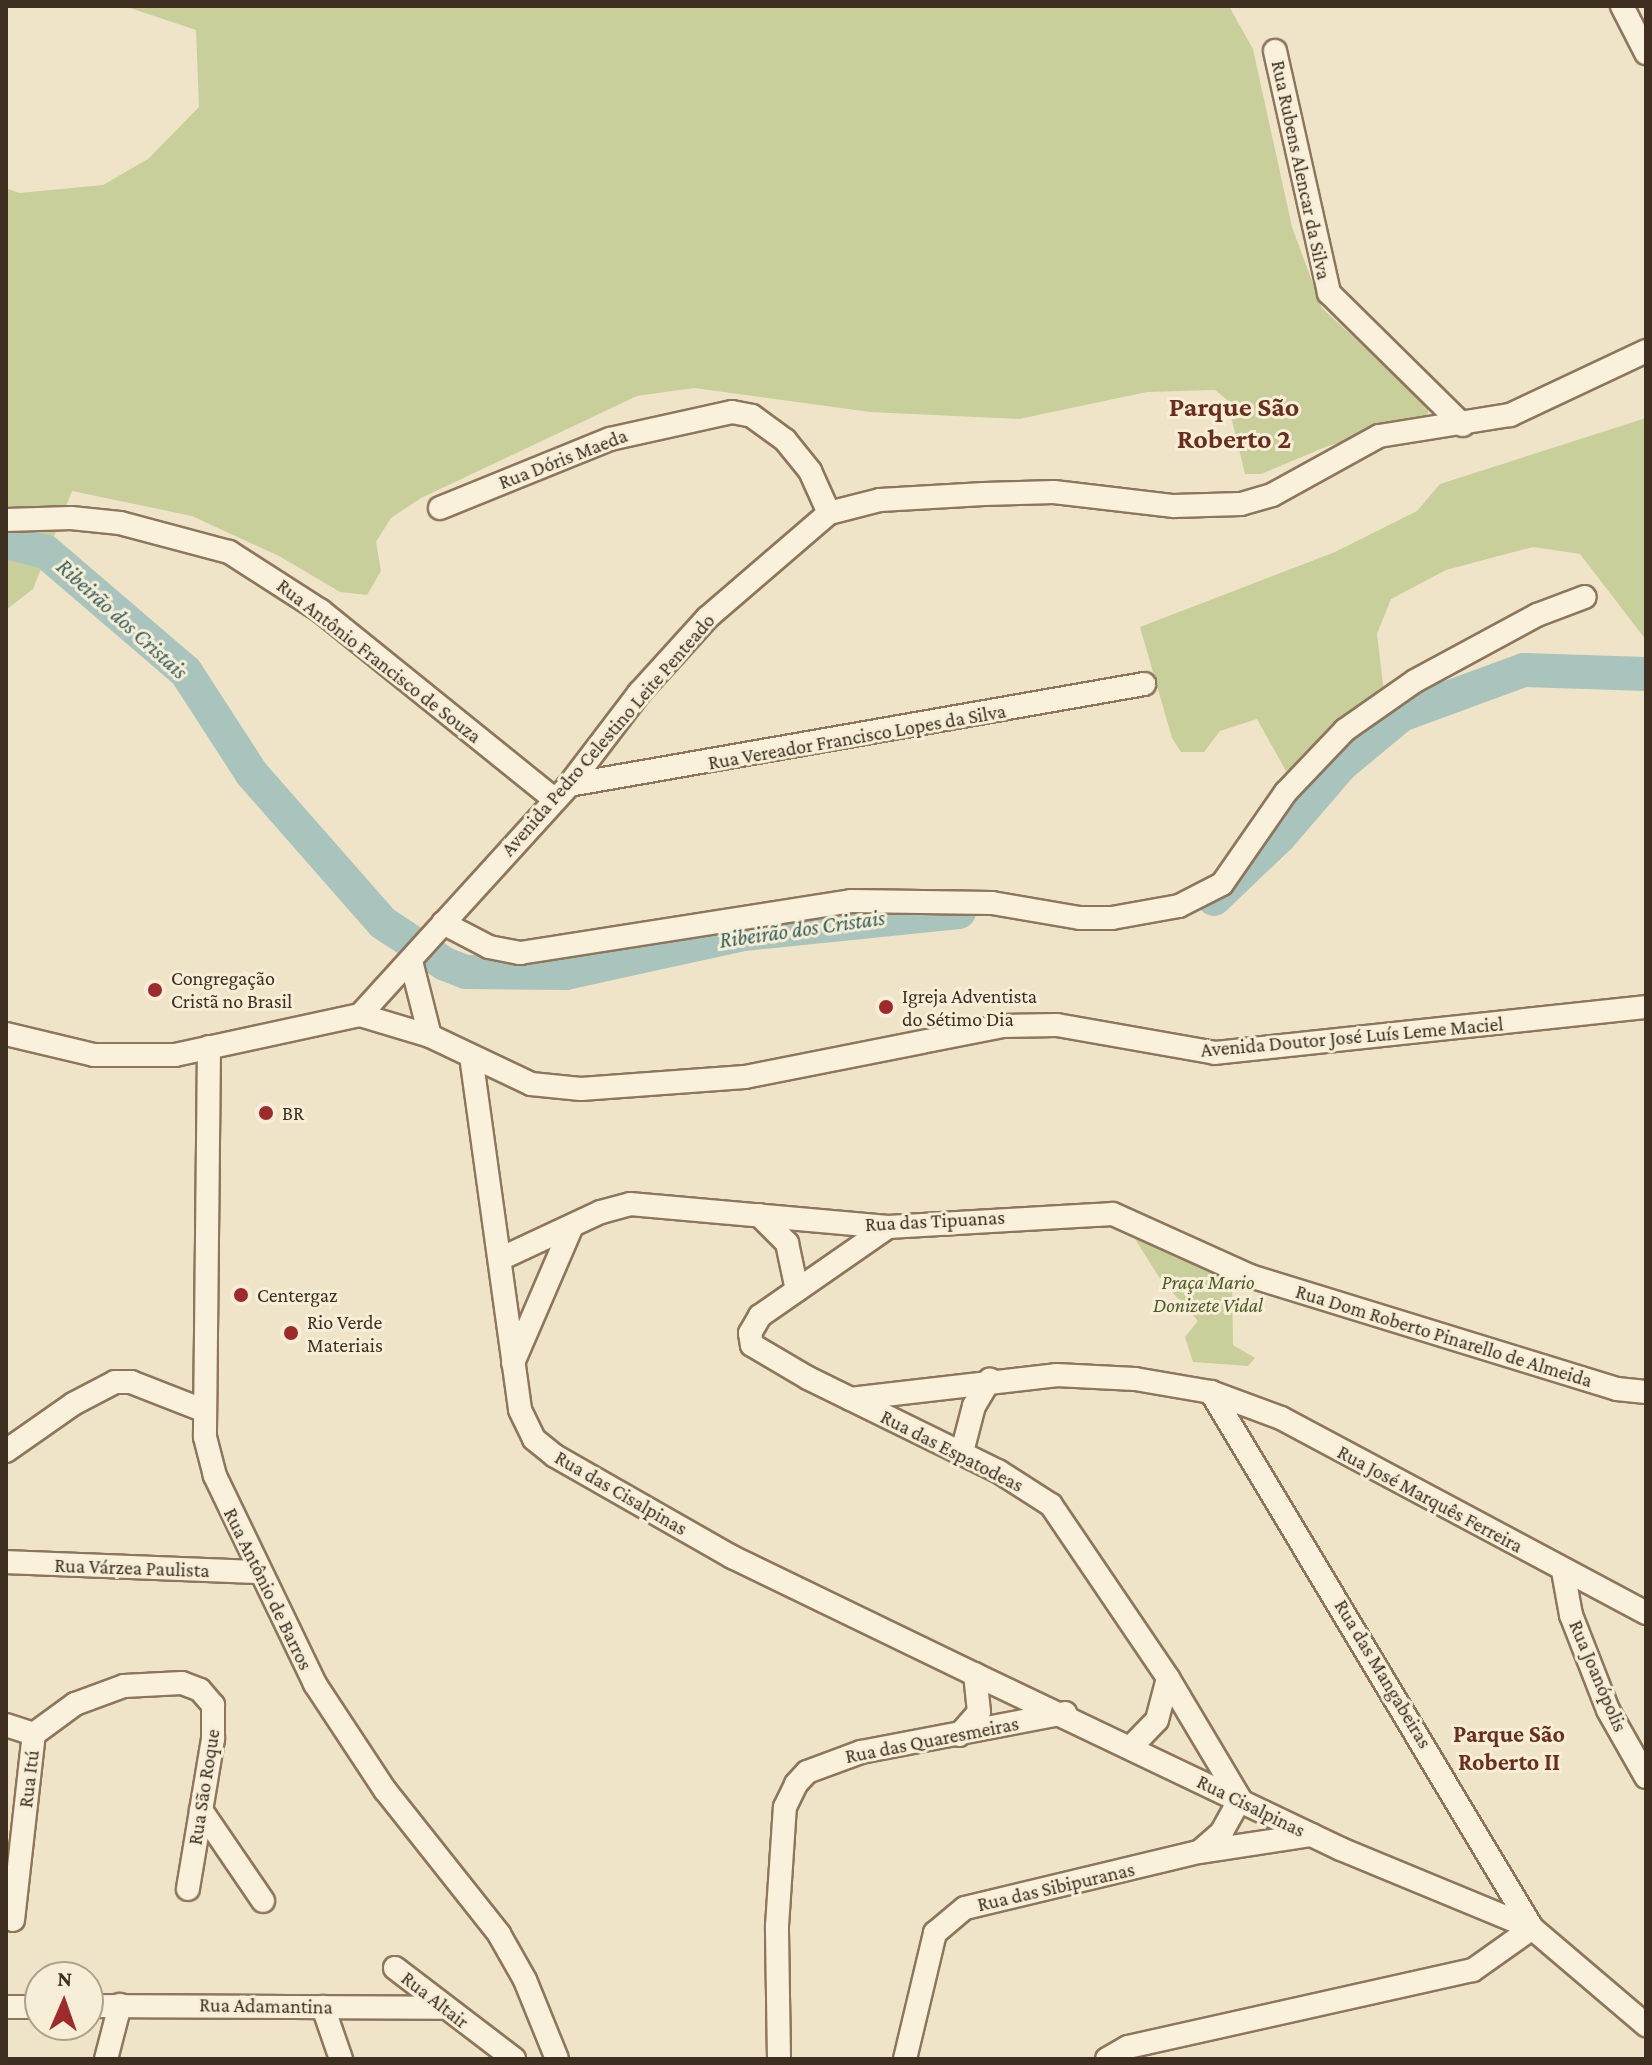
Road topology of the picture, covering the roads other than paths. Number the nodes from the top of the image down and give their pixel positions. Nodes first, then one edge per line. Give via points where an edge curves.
1 (1622, 6) edge
2 (1275, 51) dead end
3 (1646, 53) edge
4 (1646, 351) edge
5 (1463, 425) junction
6 (440, 508) dead end
7 (829, 513) junction
8 (6, 520) edge
9 (1585, 597) dead end
10 (1144, 684) dead end
11 (561, 792) junction
12 (438, 929) junction
13 (413, 959) junction
14 (1646, 1007) edge
15 (360, 1015) junction
16 (6, 1034) edge
17 (430, 1036) junction
18 (209, 1047) junction
19 (471, 1056) junction
20 (1113, 1214) joint
21 (759, 1215) junction
22 (572, 1226) junction
23 (888, 1227) junction
24 (500, 1259) junction
25 (797, 1290) junction
26 (512, 1364) junction
27 (990, 1379) junction
28 (1211, 1392) junction
29 (1646, 1392) edge
30 (849, 1399) junction
31 (205, 1411) junction
32 (6, 1451) edge
33 (962, 1452) junction
34 (6, 1562) edge
35 (1563, 1571) junction
36 (258, 1572) junction
37 (1646, 1613) edge
38 (975, 1674) junction
39 (1168, 1678) junction
40 (200, 1690) joint
41 (1065, 1713) junction
42 (6, 1725) edge
43 (34, 1734) junction
44 (959, 1735) junction
45 (1131, 1747) junction
46 (1646, 1777) edge
47 (1240, 1799) junction
48 (201, 1810) junction
49 (1312, 1835) junction
50 (1199, 1852) junction
51 (188, 1889) dead end
52 (263, 1901) dead end
53 (13, 1920) dead end
54 (1532, 1928) junction
55 (395, 1968) dead end
56 (120, 2005) junction
57 (104, 2006) edge
58 (323, 2007) junction
59 (443, 2008) junction
60 (1646, 2025) edge
61 (106, 2059) edge
62 (341, 2059) edge
63 (514, 2059) edge
64 (557, 2059) edge
65 (779, 2059) edge
66 (905, 2059) edge
67 (1107, 2059) edge

1 - 3 street
2 - 5 street, Rua Rubens Alencar da Silva via 1329,293
4 - 5 street, Avenida Pedro Celestino Leite Penteado via 1538,406
5 - 7 street, Avenida Pedro Celestino Leite Penteado via 1379,436 1272,495 1241,504 1174,506 1054,492 996,493 880,500
6 - 7 street, Rua Dóris Maeda via 610,439 732,412 752,416 785,440 810,471
7 - 11 street, Avenida Pedro Celestino Leite Penteado via 707,618
8 - 11 street, Rua Antônio Francisco de Souza via 120,523 229,552 321,611
9 - 12 street via 1537,615 1415,681 1345,730 1286,792 1222,884 1179,906 1080,918 992,903 851,901 520,953
10 - 11 street, Rua Vereador Francisco Lopes da Silva
11 - 12 street, Avenida Pedro Celestino Leite Penteado
12 - 13 street, Avenida Pedro Celestino Leite Penteado
13 - 15 street, Avenida Pedro Celestino Leite Penteado
13 - 17 street
14 - 19 street, Avenida Doutor José Luís Leme Maciel via 1215,1053 1057,1025 1002,1026 745,1077 633,1088 531,1084
15 - 17 street, Avenida Doutor José Luís Leme Maciel
15 - 18 street
16 - 18 street via 94,1055 175,1055
17 - 19 street, Avenida Doutor José Luís Leme Maciel
18 - 31 street, Rua Antônio de Barros
19 - 24 street, Rua das Cisalpinas
20 - 23 street, Rua das Tipuanas
20 - 29 street, Rua Dom Roberto Pinarello de Almeida via 1250,1276 1617,1389
21 - 22 street, Rua das Tipuanas via 630,1204
21 - 23 street, Rua das Tipuanas
21 - 25 street via 787,1243
22 - 24 street, Rua das Tipuanas
22 - 26 street
23 - 25 street, Rua das Espatodeas
24 - 26 street, Rua das Cisalpinas
25 - 30 street, Rua das Espatodeas via 753,1323 752,1345
26 - 38 street, Rua das Cisalpinas via 527,1428 555,1456 732,1557
27 - 28 street via 1099,1375
27 - 30 street
27 - 33 street via 974,1406
28 - 35 street, Rua José Marquês Ferreira via 1281,1418
28 - 54 street, Rua das Mangabeiras
30 - 33 street, Rua das Espatodeas
31 - 32 street via 131,1382 115,1382
31 - 36 street, Rua Antônio de Barros via 215,1476
33 - 39 street, Rua das Espatodeas via 1051,1505
34 - 36 street, Rua Várzea Paulista
35 - 37 street, Rua José Marquês Ferreira
35 - 46 street, Rua Joanópolis via 1571,1615 1608,1710
36 - 64 street, Rua Antônio de Barros via 315,1684 368,1764 499,1934 525,1980
38 - 41 street, Rua Cisalpinas
38 - 44 street via 979,1712
39 - 45 street via 1157,1720
39 - 47 street, Rua das Espatodeas
40 - 43 street, Rua Itú via 154,1681 124,1686 75,1704
40 - 48 street, Rua São Roque via 213,1705 214,1720
41 - 44 street, Rua das Quaresmeiras
41 - 45 street, Rua Cisalpinas
42 - 43 street, Rua Itú
43 - 53 street, Rua Itú
44 - 65 street, Rua das Quaresmeiras via 829,1761 796,1784 785,1807 777,1926
45 - 47 street, Rua Cisalpinas
47 - 49 street, Rua Cisalpinas
47 - 50 street via 1222,1832
48 - 51 street, Rua São Roque
48 - 52 street
49 - 50 street, Rua das Sibipuranas
49 - 54 street, Rua Cisalpinas
50 - 66 street, Rua das Sibipuranas via 965,1908 946,1920 935,1933
54 - 60 street
54 - 67 street via 1473,1970 1128,2047
55 - 59 street, Rua Altair
56 - 57 street, Rua Adamantina
56 - 58 street, Rua Adamantina
56 - 61 street
58 - 59 street, Rua Adamantina
58 - 62 street
59 - 63 street, Rua Altair

